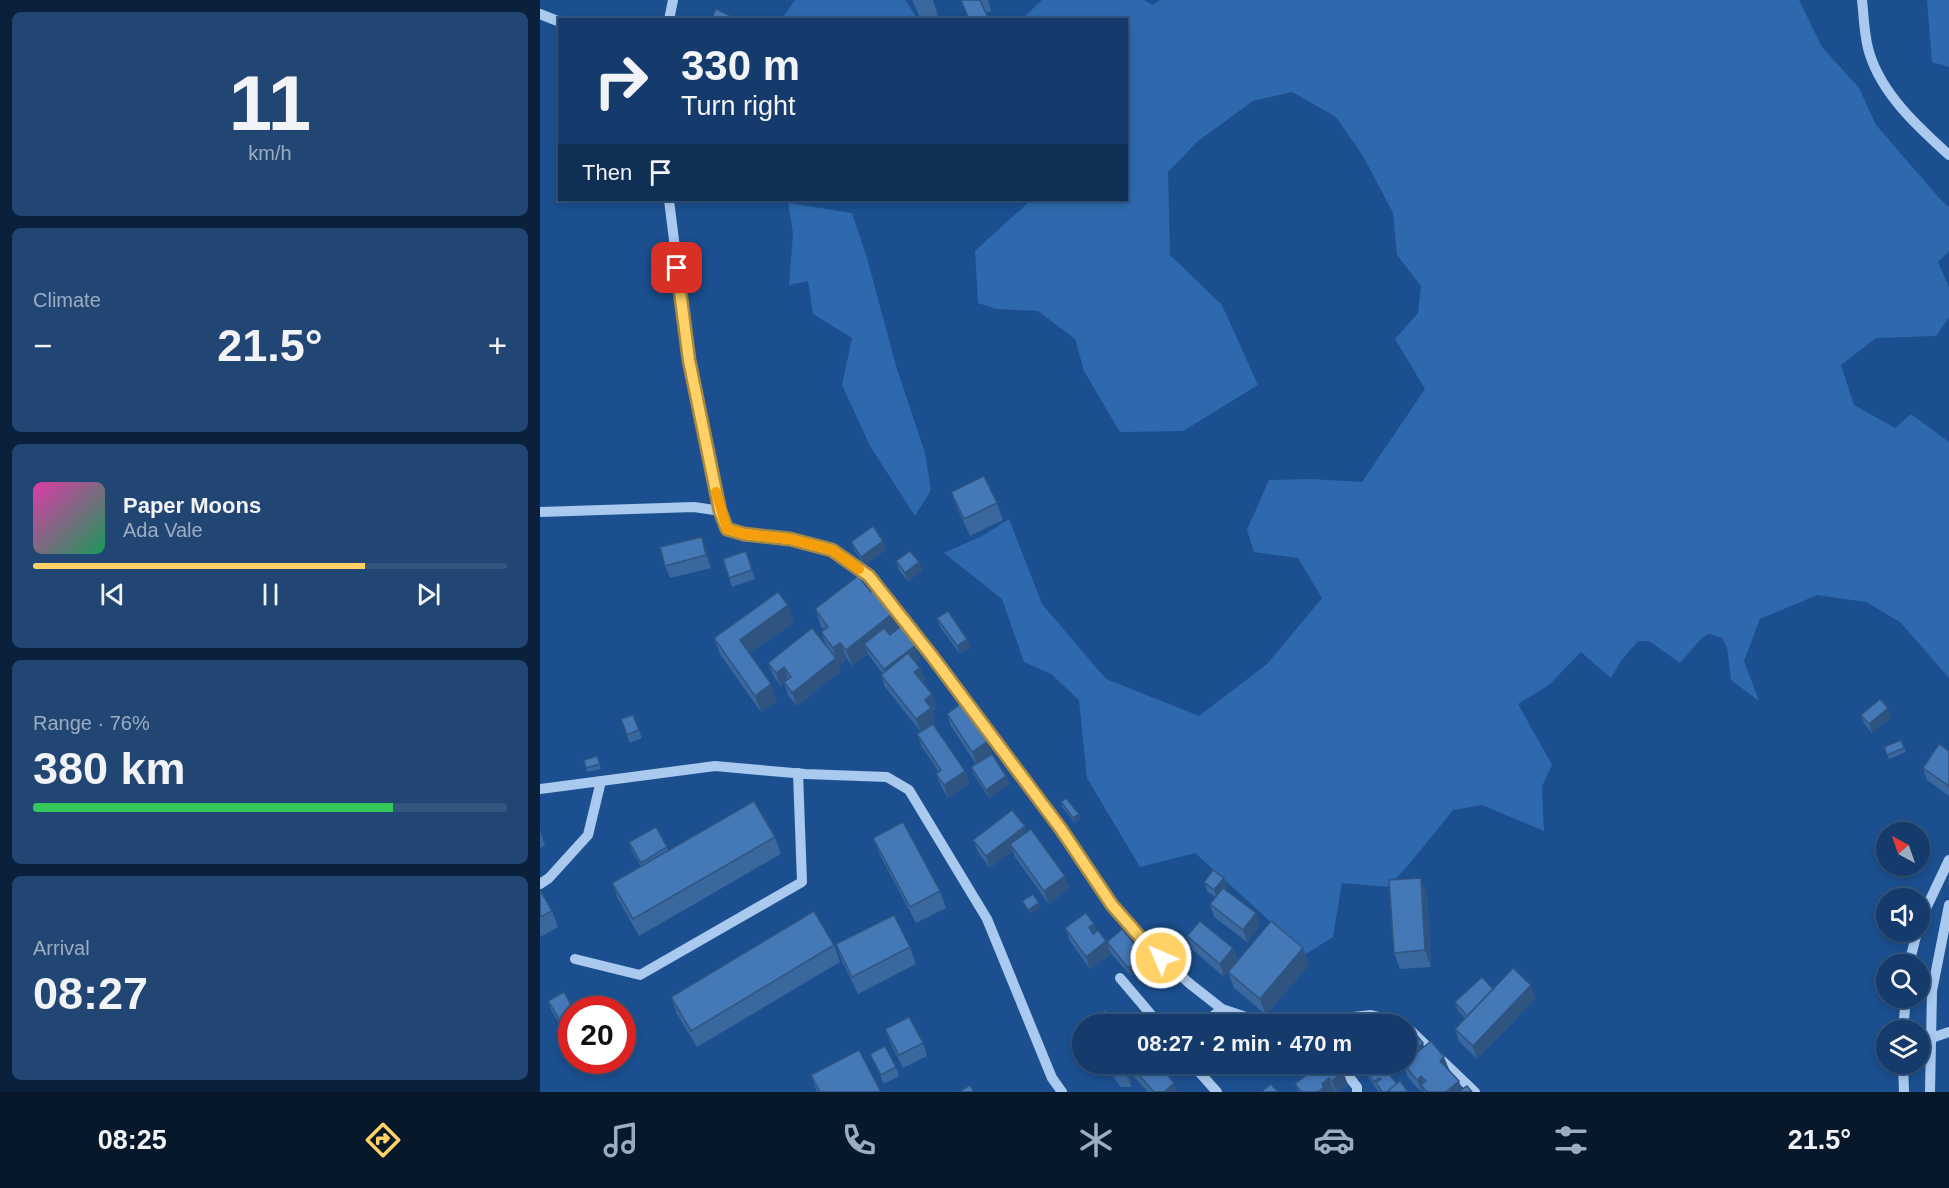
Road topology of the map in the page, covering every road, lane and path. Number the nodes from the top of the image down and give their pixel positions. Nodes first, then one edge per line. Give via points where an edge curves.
1 (673, 0) edge
2 (1862, 0) edge
3 (540, 14) edge
4 (669, 18) edge
5 (558, 21) edge
6 (1949, 155) edge
7 (669, 201) edge
8 (720, 511) junction
9 (540, 512) edge
10 (798, 773) junction
11 (601, 781) junction
12 (540, 789) edge
13 (1949, 860) edge
14 (540, 884) edge
15 (1944, 884) edge
16 (1949, 905) edge
17 (1930, 906) edge
18 (575, 959) dead end
19 (1120, 978) dead end
20 (1222, 1009) junction
21 (1151, 1014) edge
22 (1216, 1014) edge
23 (1237, 1014) edge
24 (1928, 1020) edge
25 (1949, 1032) edge
26 (1417, 1037) edge
27 (1930, 1039) edge
28 (1201, 1074) edge
29 (1346, 1074) edge
30 (1904, 1074) edge
31 (1928, 1074) edge
32 (1062, 1092) edge
33 (1217, 1092) edge
34 (1357, 1092) edge
35 (1475, 1092) edge
36 (1904, 1092) edge
37 (1930, 1092) edge

1 - 4 street
2 - 6 street via 1869,54 1889,93
3 - 5 street
7 - 8 street via 689,360
8 - 9 street via 694,507
8 - 20 street via 727,529 832,550 869,576 1061,829 1112,905 1147,945
10 - 11 street via 715,766
10 - 18 street via 802,882 640,975
10 - 32 street via 887,777 909,790 987,919 1052,1077
11 - 12 street
11 - 14 street via 588,835
13 - 15 street
15 - 17 street
16 - 24 street
19 - 21 street
20 - 22 street
20 - 23 street
25 - 27 street
26 - 35 street
28 - 33 street
29 - 34 street
30 - 36 street
31 - 37 street

